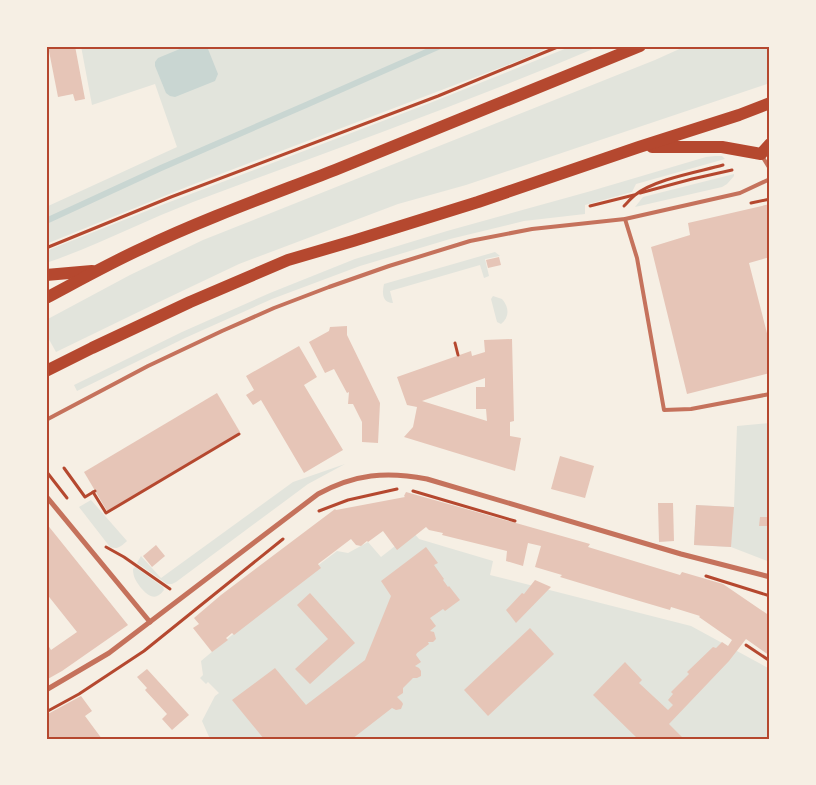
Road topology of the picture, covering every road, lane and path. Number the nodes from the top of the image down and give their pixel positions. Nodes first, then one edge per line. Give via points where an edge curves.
1 (560, 46) edge
2 (640, 46) edge
3 (770, 103) edge
4 (639, 147) junction
5 (766, 149) edge
6 (730, 163) dead end
7 (770, 168) edge
8 (732, 170) dead end
9 (770, 179) edge
10 (636, 194) junction
11 (590, 206) dead end
12 (625, 219) junction
13 (610, 220) junction
14 (46, 248) edge
15 (97, 271) junction
16 (46, 275) edge
17 (46, 298) edge
18 (454, 343) dead end
19 (458, 355) dead end
20 (46, 372) edge
21 (770, 394) edge
22 (46, 420) edge
23 (239, 434) dead end
24 (64, 468) dead end
25 (46, 471) edge
26 (402, 488) dead end
27 (411, 491) dead end
28 (46, 496) edge
29 (68, 499) dead end
30 (318, 511) dead end
31 (522, 522) dead end
32 (285, 538) dead end
33 (101, 540) dead end
34 (106, 547) junction
35 (115, 557) dead end
36 (699, 573) dead end
37 (770, 577) edge
38 (165, 594) dead end
39 (770, 596) edge
40 (150, 622) junction
41 (746, 645) dead end
42 (770, 661) edge
43 (46, 690) edge
44 (46, 712) edge

1 - 14 path
2 - 15 main road via 237,207
3 - 4 main road
4 - 5 main road
4 - 20 main road via 468,205 288,260 182,305
5 - 7 lane
6 - 10 path via 664,180
8 - 10 path
9 - 12 lane via 740,193
10 - 11 path
10 - 13 path
12 - 13 lane
12 - 21 lane via 637,258 664,410 691,409
13 - 22 lane via 532,229 470,241 329,287 274,308 148,366
15 - 16 main road
15 - 17 main road
18 - 19 path
23 - 24 path via 106,513 94,491 85,497
25 - 29 path
26 - 30 path via 348,500
27 - 31 path
28 - 40 street
32 - 44 path via 144,651
33 - 34 path
34 - 35 path
34 - 38 path via 170,589
36 - 39 path
37 - 40 street via 427,479 388,474 359,478 318,494
40 - 43 street via 109,653
41 - 42 path

